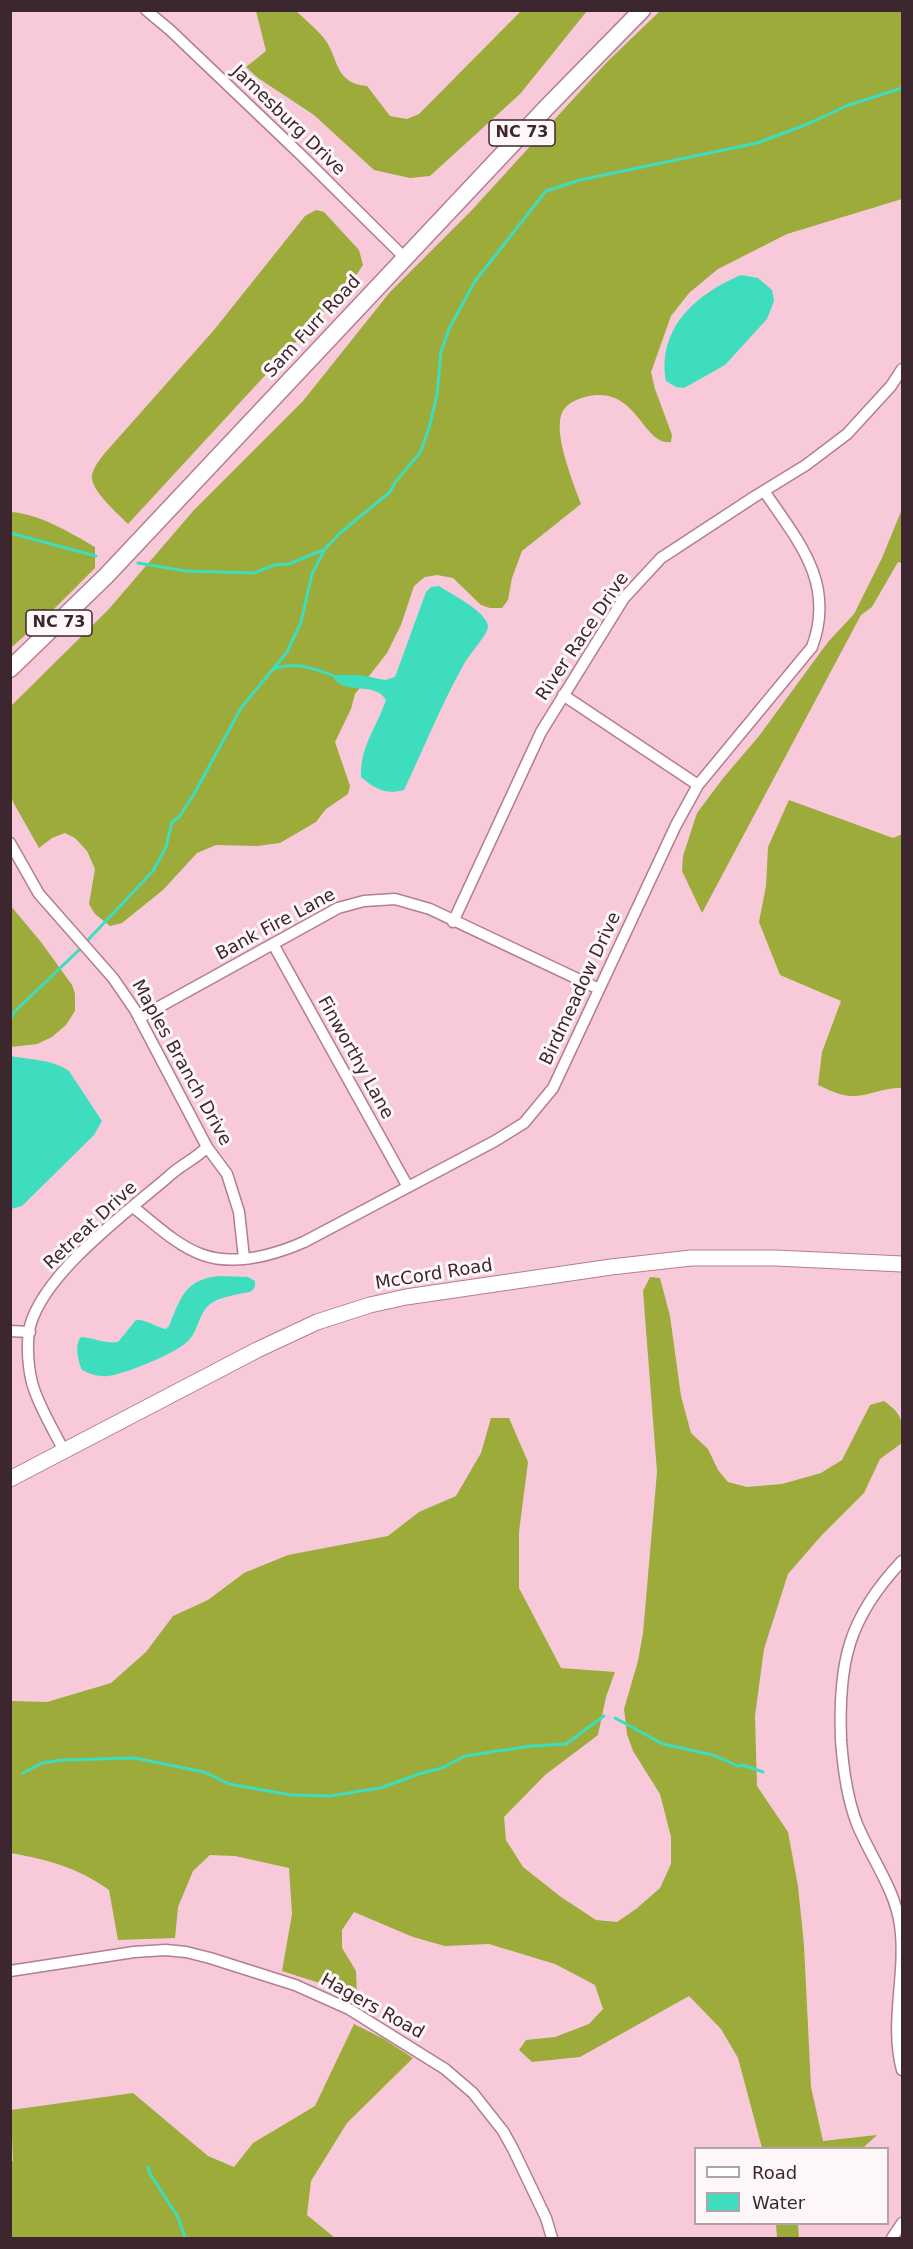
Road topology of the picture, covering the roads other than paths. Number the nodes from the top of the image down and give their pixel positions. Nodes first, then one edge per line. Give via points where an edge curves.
1 (146, 10) edge
2 (642, 10) edge
3 (405, 258) junction
4 (903, 369) edge
5 (764, 490) junction
6 (10, 669) edge
7 (563, 695) junction
8 (698, 785) junction
9 (10, 843) edge
10 (453, 922) junction
11 (273, 944) junction
12 (599, 990) junction
13 (139, 1018) junction
14 (207, 1147) junction
15 (408, 1187) junction
16 (133, 1207) junction
17 (244, 1258) junction
18 (903, 1264) edge
19 (10, 1330) edge
20 (30, 1332) junction
21 (64, 1451) junction
22 (10, 1479) edge
23 (903, 1561) edge
24 (10, 1971) edge
25 (903, 2070) edge
26 (903, 2223) edge
27 (552, 2238) edge
28 (892, 2238) edge

1 - 3 street, Jamesburg Drive
2 - 3 main road, Sam Furr Road / NC 73
3 - 6 main road, Sam Furr Road / NC 73 via 106,576
4 - 5 street, River Race Drive via 847,434
5 - 7 street, River Race Drive via 661,558 647,572 624,598
5 - 8 street, Birdmeadow Drive via 807,554 817,581 818,631 812,647
7 - 8 street
7 - 10 street, River Race Drive via 541,732
8 - 12 street, Birdmeadow Drive
9 - 13 street, Maples Branch Drive via 39,894 123,990
10 - 11 street, Bank Fire Lane via 430,909 395,899 364,901 338,908
10 - 12 street, Bank Fire Lane
11 - 13 street, Bank Fire Lane
11 - 15 street, Finworthy Lane
12 - 15 street, Birdmeadow Drive via 553,1088 524,1123
13 - 14 street, Maples Branch Drive
14 - 16 street, Retreat Drive
14 - 17 street, Maples Branch Drive via 227,1174 235,1194
15 - 17 street, Birdmeadow Drive via 304,1242 275,1254
16 - 17 street, Birdmeadow Drive via 203,1255
16 - 20 street, Retreat Drive via 57,1278 41,1302
18 - 21 street, McCord Road via 692,1258 370,1305 299,1329
19 - 20 street
20 - 21 street, Retreat Drive via 28,1354 34,1389
21 - 22 street, McCord Road
23 - 25 street via 878,1590 858,1623 845,1659 840,1700 842,1749 856,1823 891,1894 900,1922 896,2039
24 - 27 street, Hagers Road via 134,1952 186,1952 295,1985 349,2009 446,2069 479,2100 513,2149
26 - 28 street

